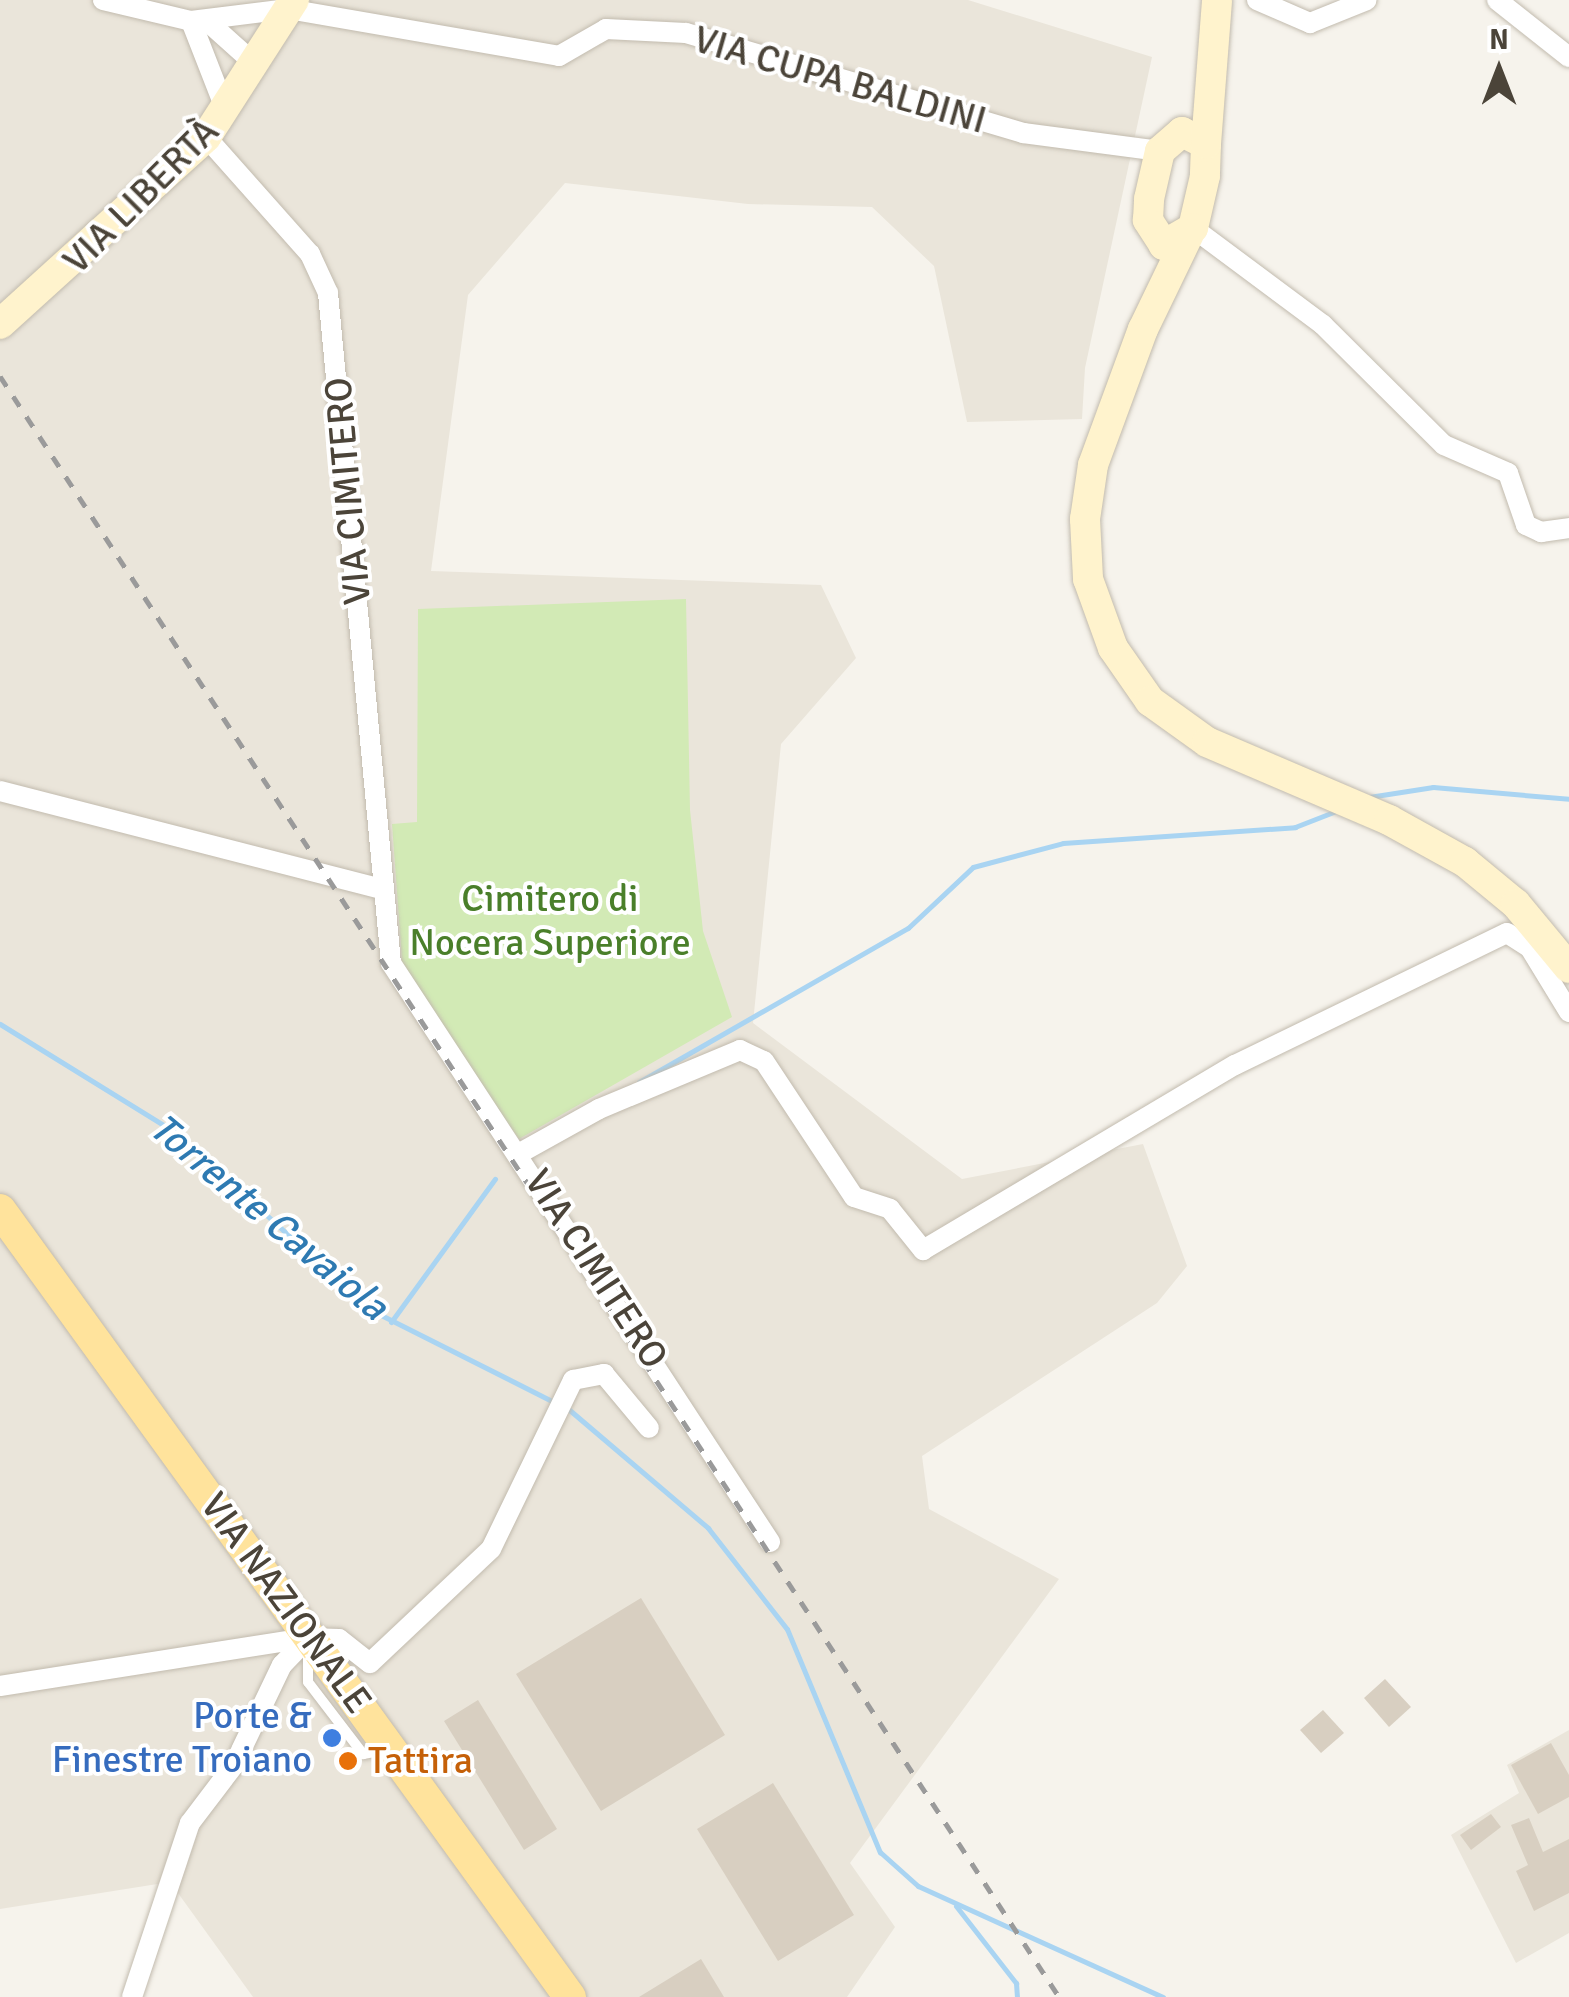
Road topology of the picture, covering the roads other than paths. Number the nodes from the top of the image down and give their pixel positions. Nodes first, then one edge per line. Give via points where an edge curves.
1 (103, 0) edge
2 (1217, 0) edge
3 (1257, 0) edge
4 (1367, 0) edge
5 (1497, 0) edge
6 (291, 5) edge
7 (199, 27) junction
8 (1210, 50) junction
9 (1569, 56) edge
10 (255, 64) junction
11 (226, 111) junction
12 (206, 137) junction
13 (1164, 144) junction
14 (1206, 144) junction
15 (1148, 220) junction
16 (1191, 231) junction
17 (0, 324) edge
18 (1143, 328) junction
19 (1569, 528) edge
20 (0, 791) edge
21 (383, 889) junction
22 (1569, 968) edge
23 (1569, 1012) edge
24 (520, 1154) junction
25 (0, 1210) edge
26 (649, 1428) dead end
27 (770, 1542) dead end
28 (308, 1638) junction
29 (0, 1686) edge
30 (132, 1997) edge
31 (570, 1997) edge

1 - 7 street
2 - 8 street
3 - 4 street via 1310,23
5 - 9 street
6 - 7 street, VIA CUPA BALDINI
6 - 10 street, VIA LIBERTÀ
6 - 13 street, VIA CUPA BALDINI via 559,56 606,29 686,33 772,52 1023,133
7 - 10 street
7 - 11 street
8 - 13 street
8 - 14 street
10 - 11 street, VIA LIBERTÀ
11 - 12 street, VIA LIBERTÀ
12 - 17 street, VIA LIBERTÀ
12 - 21 street, VIA CIMITERO via 300,240 328,293
13 - 14 street via 1182,132
13 - 15 street
14 - 16 street
15 - 16 street via 1164,244
15 - 18 street
16 - 18 street
16 - 19 street via 1323,325 1444,446 1508,473 1526,525
18 - 22 street via 1093,465 1085,531 1098,617 1132,678 1172,719 1466,862 1516,904
20 - 21 street
21 - 24 street, VIA CIMITERO via 390,962
23 - 24 street via 1530,948 1506,933 1235,1065 923,1250 890,1209 854,1196 764,1061 740,1050 599,1109
24 - 27 street, VIA CIMITERO
25 - 28 main road, VIA NAZIONALE
26 - 28 street via 604,1374 573,1380 491,1548 383,1657 370,1663 339,1638
28 - 29 street
28 - 30 street via 282,1665 234,1765 190,1823
28 - 31 main road, VIA NAZIONALE

